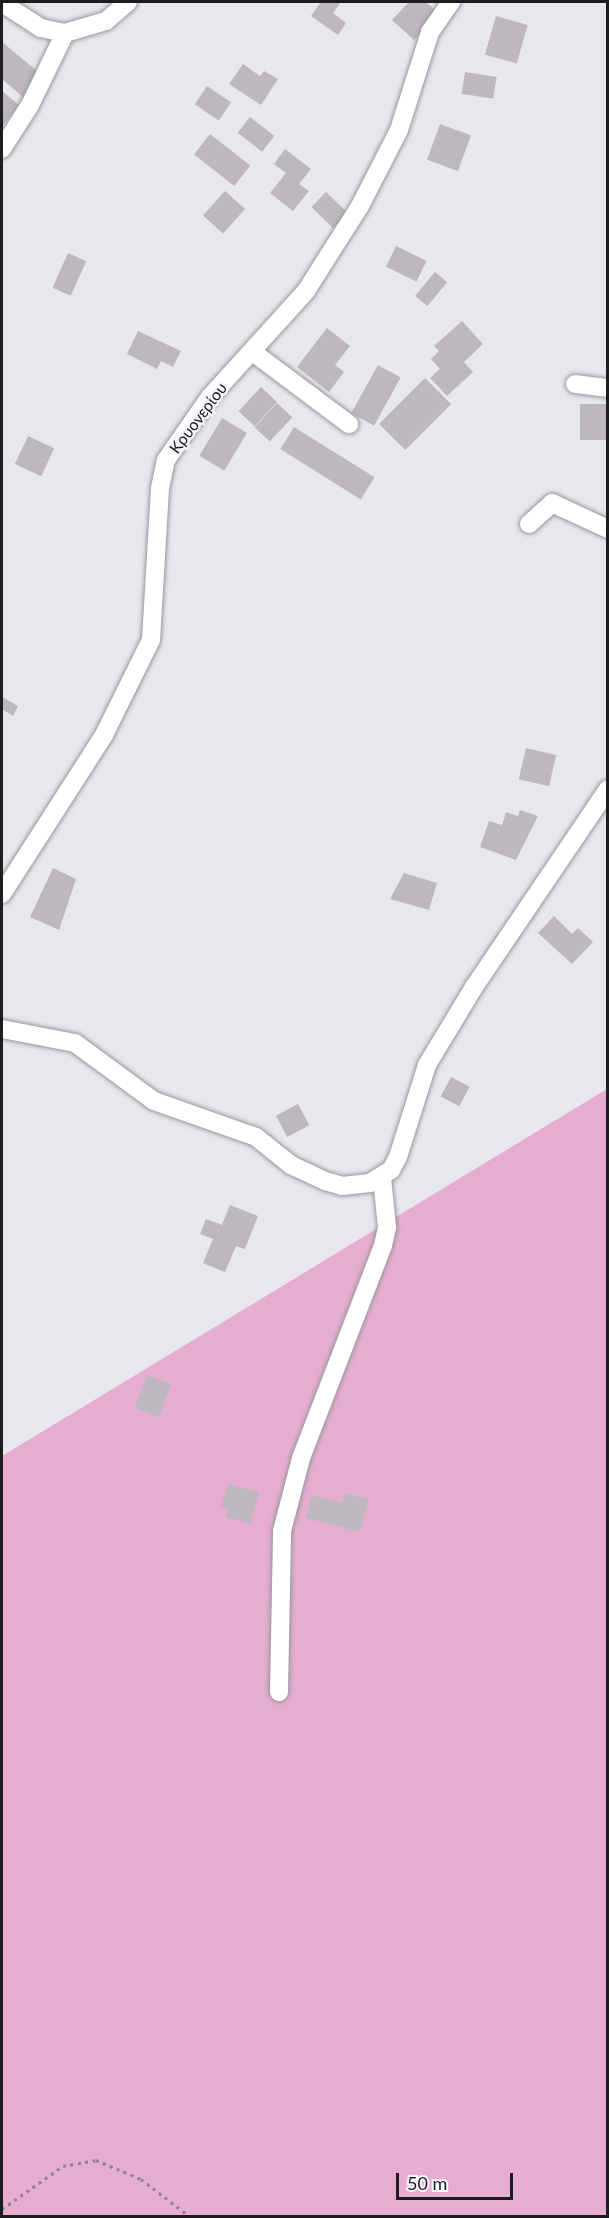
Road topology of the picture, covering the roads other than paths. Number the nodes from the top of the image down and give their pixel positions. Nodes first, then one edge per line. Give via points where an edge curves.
1 (128, 2) edge
2 (451, 2) edge
3 (2, 3) edge
4 (65, 33) junction
5 (2, 149) edge
6 (254, 352) junction
7 (575, 384) dead end
8 (608, 388) edge
9 (349, 424) dead end
10 (529, 524) dead end
11 (608, 528) edge
12 (608, 789) edge
13 (2, 894) edge
14 (2, 1029) edge
15 (381, 1178) junction
16 (279, 1692) dead end

1 - 4 street via 106,21
2 - 6 street, Κρυονερίου via 430,32 399,130 360,206 306,291
3 - 4 street via 41,28
4 - 5 street via 30,105
6 - 9 street
6 - 13 street, Κρυονερίου via 210,397 166,460 159,498 151,640 104,735
7 - 8 street
10 - 11 street via 552,503
12 - 15 street via 474,987 428,1065 398,1157
14 - 15 street via 75,1043 154,1101 256,1137 291,1165 325,1181 350,1185
15 - 16 street via 387,1227 383,1245 305,1448 282,1531

